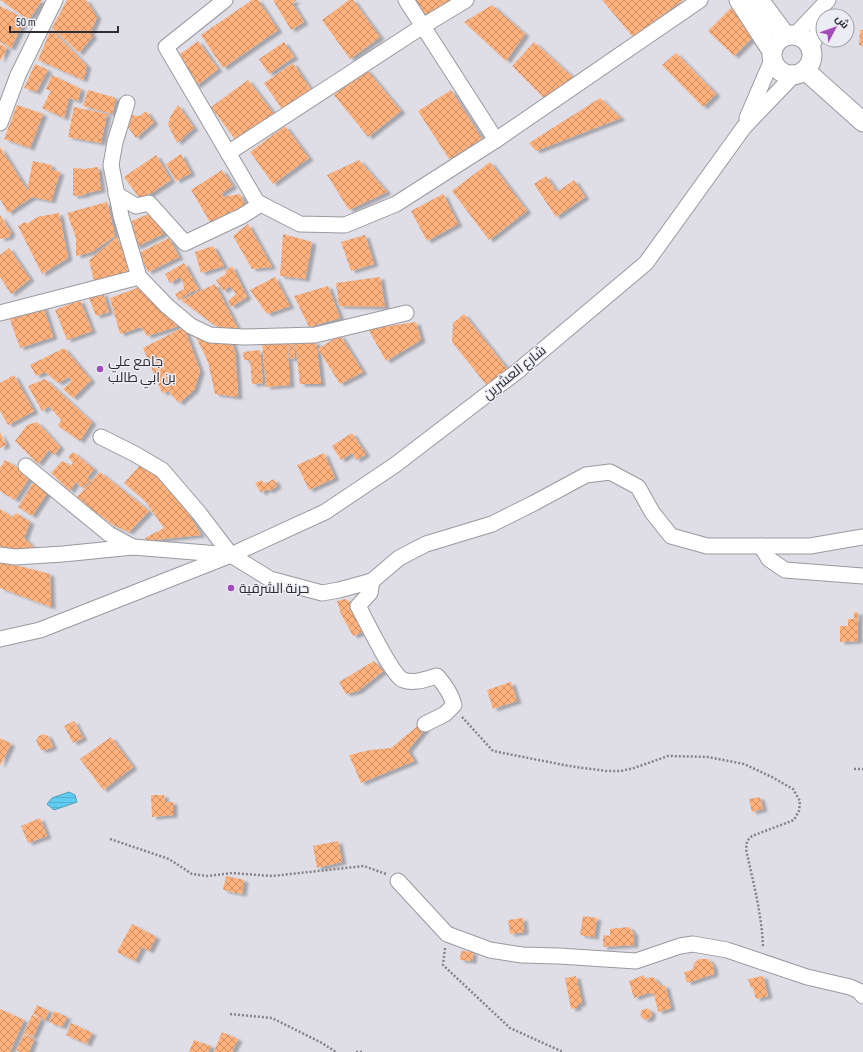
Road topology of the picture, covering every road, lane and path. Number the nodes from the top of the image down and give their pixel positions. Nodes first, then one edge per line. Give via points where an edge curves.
1 (56, 0) edge
2 (225, 0) edge
3 (406, 0) edge
4 (466, 0) edge
5 (700, 0) edge
6 (739, 0) edge
7 (759, 0) edge
8 (829, 0) edge
9 (423, 26) junction
10 (790, 34) junction
11 (815, 39) edge
12 (812, 47) junction
13 (772, 56) junction
14 (800, 73) junction
15 (127, 103) dead end
16 (863, 122) edge
17 (0, 123) edge
18 (744, 127) junction
19 (496, 140) junction
20 (228, 153) junction
21 (116, 194) junction
22 (261, 204) junction
23 (139, 277) junction
24 (0, 313) edge
25 (406, 313) dead end
26 (101, 437) dead end
27 (26, 466) dead end
28 (863, 537) edge
29 (761, 546) junction
30 (132, 547) junction
31 (0, 555) edge
32 (231, 555) junction
33 (863, 576) edge
34 (372, 581) junction
35 (0, 639) edge
36 (454, 705) junction
37 (425, 724) dead end
38 (854, 769) dead end
39 (863, 769) edge
40 (110, 839) dead end
41 (398, 881) joint
42 (447, 934) junction
43 (764, 961) junction
44 (863, 996) edge
45 (230, 1014) dead end
46 (336, 1052) edge
47 (356, 1052) edge
48 (363, 1052) edge
49 (563, 1052) edge

1 - 17 street via 18,75
2 - 20 street via 166,47
3 - 9 street
4 - 9 street
5 - 19 street
6 - 13 street
7 - 10 street
8 - 10 street
9 - 19 street
9 - 20 street
10 - 12 street via 806,38
10 - 13 street via 776,41
11 - 12 street
12 - 14 street via 812,62
13 - 14 street via 776,68 784,74
13 - 18 street
14 - 16 street
14 - 18 street
15 - 21 street via 111,165
18 - 32 street, شارع العشرين via 646,263 519,370 395,466 325,512
19 - 22 street via 396,204 345,225 300,224
20 - 22 street via 257,202
21 - 22 street via 136,206 149,203 185,243 242,216
21 - 23 street
23 - 24 street
23 - 25 street via 191,326 210,335 315,335
26 - 32 street via 162,470
27 - 30 street via 109,534
28 - 29 street via 810,546
29 - 33 street via 769,559 785,570
29 - 34 street via 707,546 671,536 652,512 638,487 610,472 586,475 492,524 426,544 399,558
30 - 31 street via 15,557
30 - 32 street
32 - 34 street via 270,579 322,593
32 - 35 street, شارع العشرين via 40,630
34 - 36 street via 370,593 358,606 392,668 402,680 416,682 437,676 446,685
36 - 37 street via 445,714
36 - 43 path via 493,751 606,771 634,768 668,756 708,757 744,764 793,789 800,801 799,811 794,820 752,836 747,841 746,850 763,933
38 - 39 path
40 - 41 path via 169,859 192,874 272,876 364,866
41 - 42 street
42 - 43 street via 490,950 522,955 636,961 693,944 727,950
42 - 49 path via 443,965 510,1028
43 - 44 street via 807,977 850,987
45 - 46 path via 272,1018
47 - 48 path

